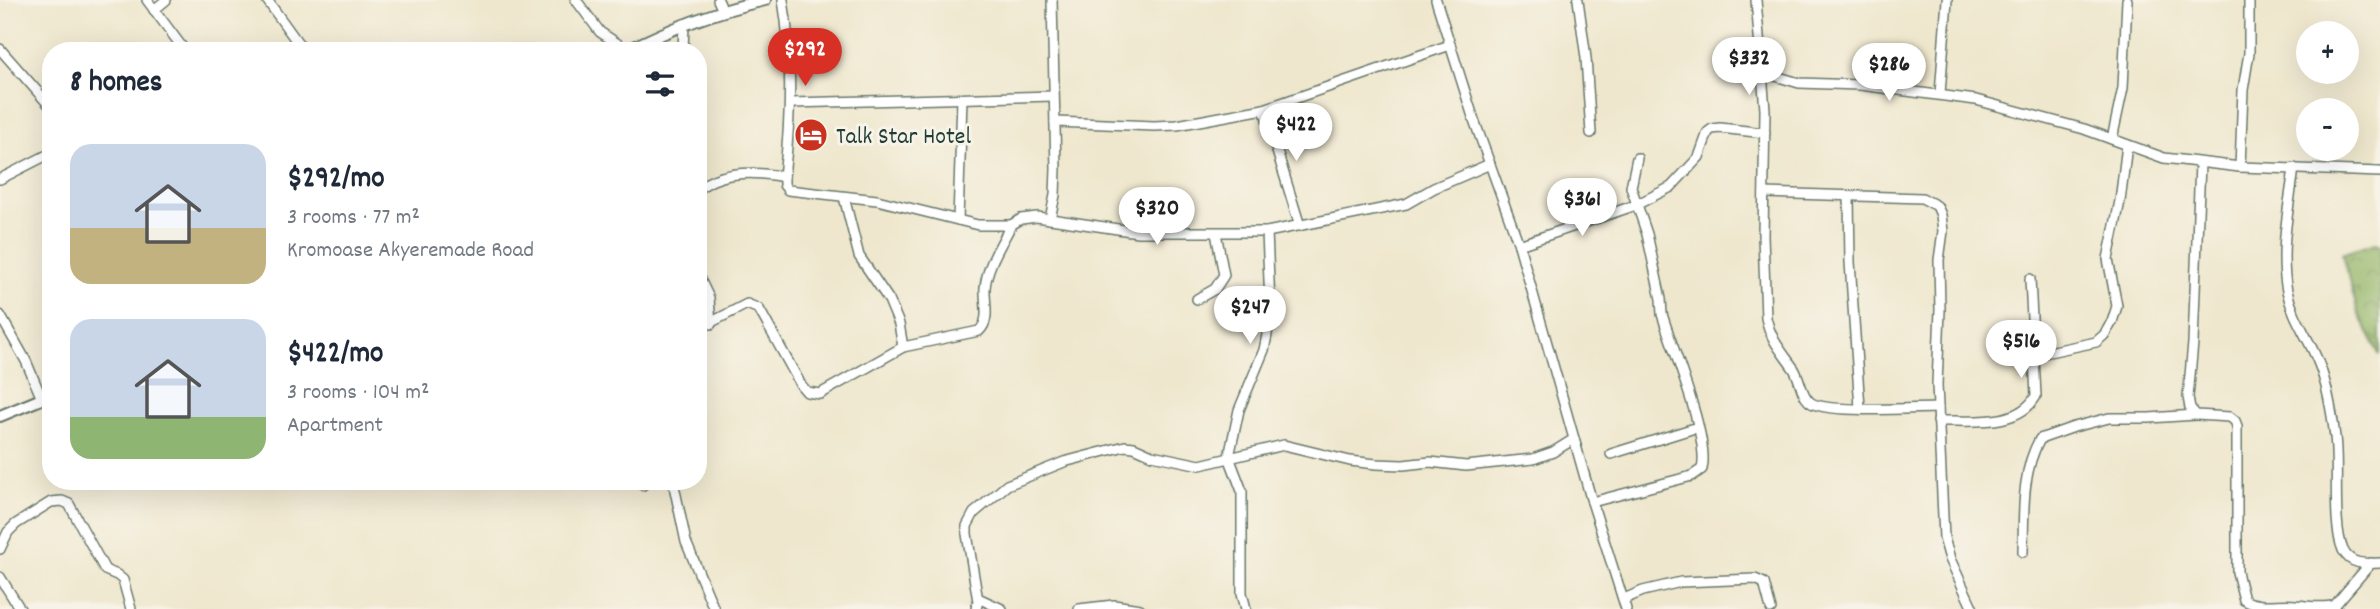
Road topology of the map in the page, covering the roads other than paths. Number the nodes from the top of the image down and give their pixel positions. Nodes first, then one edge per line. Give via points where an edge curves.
1 (147, 0) edge
2 (166, 0) edge
3 (267, 0) edge
4 (576, 0) edge
5 (765, 0) edge
6 (783, 0) edge
7 (1052, 0) edge
8 (1436, 0) edge
9 (1578, 0) edge
10 (1756, 0) edge
11 (1947, 0) edge
12 (2127, 0) edge
13 (2249, 0) edge
14 (720, 5) edge
15 (155, 10) junction
16 (684, 24) junction
17 (178, 42) edge
18 (297, 42) edge
19 (614, 42) edge
20 (645, 42) edge
21 (683, 42) edge
22 (1450, 45) junction
23 (0, 49) edge
24 (1762, 72) junction
25 (1940, 94) junction
26 (1053, 96) junction
27 (42, 97) edge
28 (962, 99) junction
29 (791, 103) junction
30 (1264, 109) junction
31 (1055, 122) junction
32 (1591, 133) dead end
33 (1765, 133) junction
34 (2112, 139) junction
35 (2127, 145) junction
36 (42, 158) edge
37 (1637, 158) dead end
38 (2200, 163) junction
39 (1490, 164) junction
40 (2240, 167) junction
41 (2294, 168) junction
42 (2380, 172) edge
43 (784, 177) junction
44 (0, 179) edge
45 (707, 179) edge
46 (1763, 193) junction
47 (1849, 196) junction
48 (844, 197) junction
49 (1636, 205) junction
50 (1050, 219) junction
51 (958, 220) junction
52 (1011, 225) junction
53 (1300, 226) junction
54 (1267, 232) junction
55 (1216, 233) junction
56 (1519, 245) junction
57 (2030, 279) dead end
58 (707, 294) edge
59 (1197, 299) dead end
60 (0, 315) edge
61 (711, 324) junction
62 (707, 326) edge
63 (903, 347) junction
64 (2035, 355) junction
65 (42, 390) edge
66 (42, 399) edge
67 (1860, 408) junction
68 (1938, 408) junction
69 (2196, 415) junction
70 (0, 416) edge
71 (1938, 421) junction
72 (1698, 428) junction
73 (1574, 439) junction
74 (1611, 454) dead end
75 (1229, 457) junction
76 (675, 490) edge
77 (1592, 502) junction
78 (0, 549) edge
79 (2023, 552) dead end
80 (2375, 563) edge
81 (0, 577) edge
82 (976, 604) edge
83 (1625, 604) edge
84 (20, 609) edge
85 (131, 609) edge
86 (715, 609) edge
87 (1002, 609) edge
88 (1079, 609) edge
89 (1140, 609) edge
90 (1246, 609) edge
91 (1771, 609) edge
92 (1973, 609) edge

1 - 15 street
2 - 15 street
3 - 18 street
4 - 19 street via 600,32
5 - 14 street
6 - 29 street
7 - 26 street
8 - 22 street
9 - 32 street
10 - 24 street
11 - 25 street
12 - 34 street via 2123,88
13 - 40 street
14 - 16 street
15 - 17 street
16 - 20 street
16 - 21 street
22 - 30 street
22 - 39 street
23 - 27 street
24 - 25 street via 1799,83
24 - 33 street
25 - 34 street via 1998,105
26 - 28 street
26 - 31 street
28 - 29 street
28 - 51 street
29 - 43 street
30 - 31 street via 1177,125
30 - 53 street
31 - 50 street via 1055,195
33 - 46 street
33 - 49 street via 1712,129 1699,157 1679,180
34 - 35 street
35 - 38 street
35 - 64 street via 2108,259 2117,306 2112,322 2096,342
36 - 44 street
37 - 49 street via 1631,181
38 - 40 street
38 - 69 street via 2188,397
39 - 53 street via 1406,204
39 - 56 street
40 - 41 street
41 - 42 street
41 - 80 street via 2284,249 2287,292 2319,364 2329,400 2343,550 2357,563
43 - 45 street via 756,172
43 - 48 street via 788,190
46 - 47 street
46 - 67 street via 1768,331 1810,403 1822,408
47 - 67 street
47 - 68 street via 1922,198 1937,206 1941,215
48 - 51 street via 877,200
48 - 63 street via 859,256 889,300
49 - 56 street
49 - 72 street via 1647,234 1664,320
50 - 52 street via 1021,219
50 - 55 street via 1138,232
51 - 52 street
52 - 63 street via 988,271 983,327 970,334
53 - 54 street
54 - 55 street
54 - 75 street via 1267,335 1239,410
55 - 59 street via 1224,275 1215,289
56 - 73 street
57 - 64 street
58 - 61 street
60 - 65 street
61 - 62 street
61 - 63 street via 747,304 759,309 801,385 814,395
64 - 71 street via 2036,396 2023,412 2004,419
66 - 70 street
67 - 68 street
68 - 71 street
69 - 79 street via 2109,418 2040,439 2030,455
69 - 80 street via 2230,417 2237,426 2237,572 2244,600 2260,606 2328,608
71 - 92 street via 1944,538
72 - 74 street
72 - 77 street via 1704,462 1698,473
73 - 75 street via 1533,459 1466,466 1376,464 1284,445
73 - 77 street
75 - 82 street via 1200,465 1125,446 1064,462 1007,485 974,513 967,526
75 - 90 street via 1242,491
76 - 86 street via 686,542
77 - 83 street
78 - 85 street via 16,524 51,502 69,504 106,570 123,580
81 - 84 street
82 - 87 street
83 - 91 street via 1643,591 1681,582 1755,579 1764,583
88 - 89 street via 1114,605

